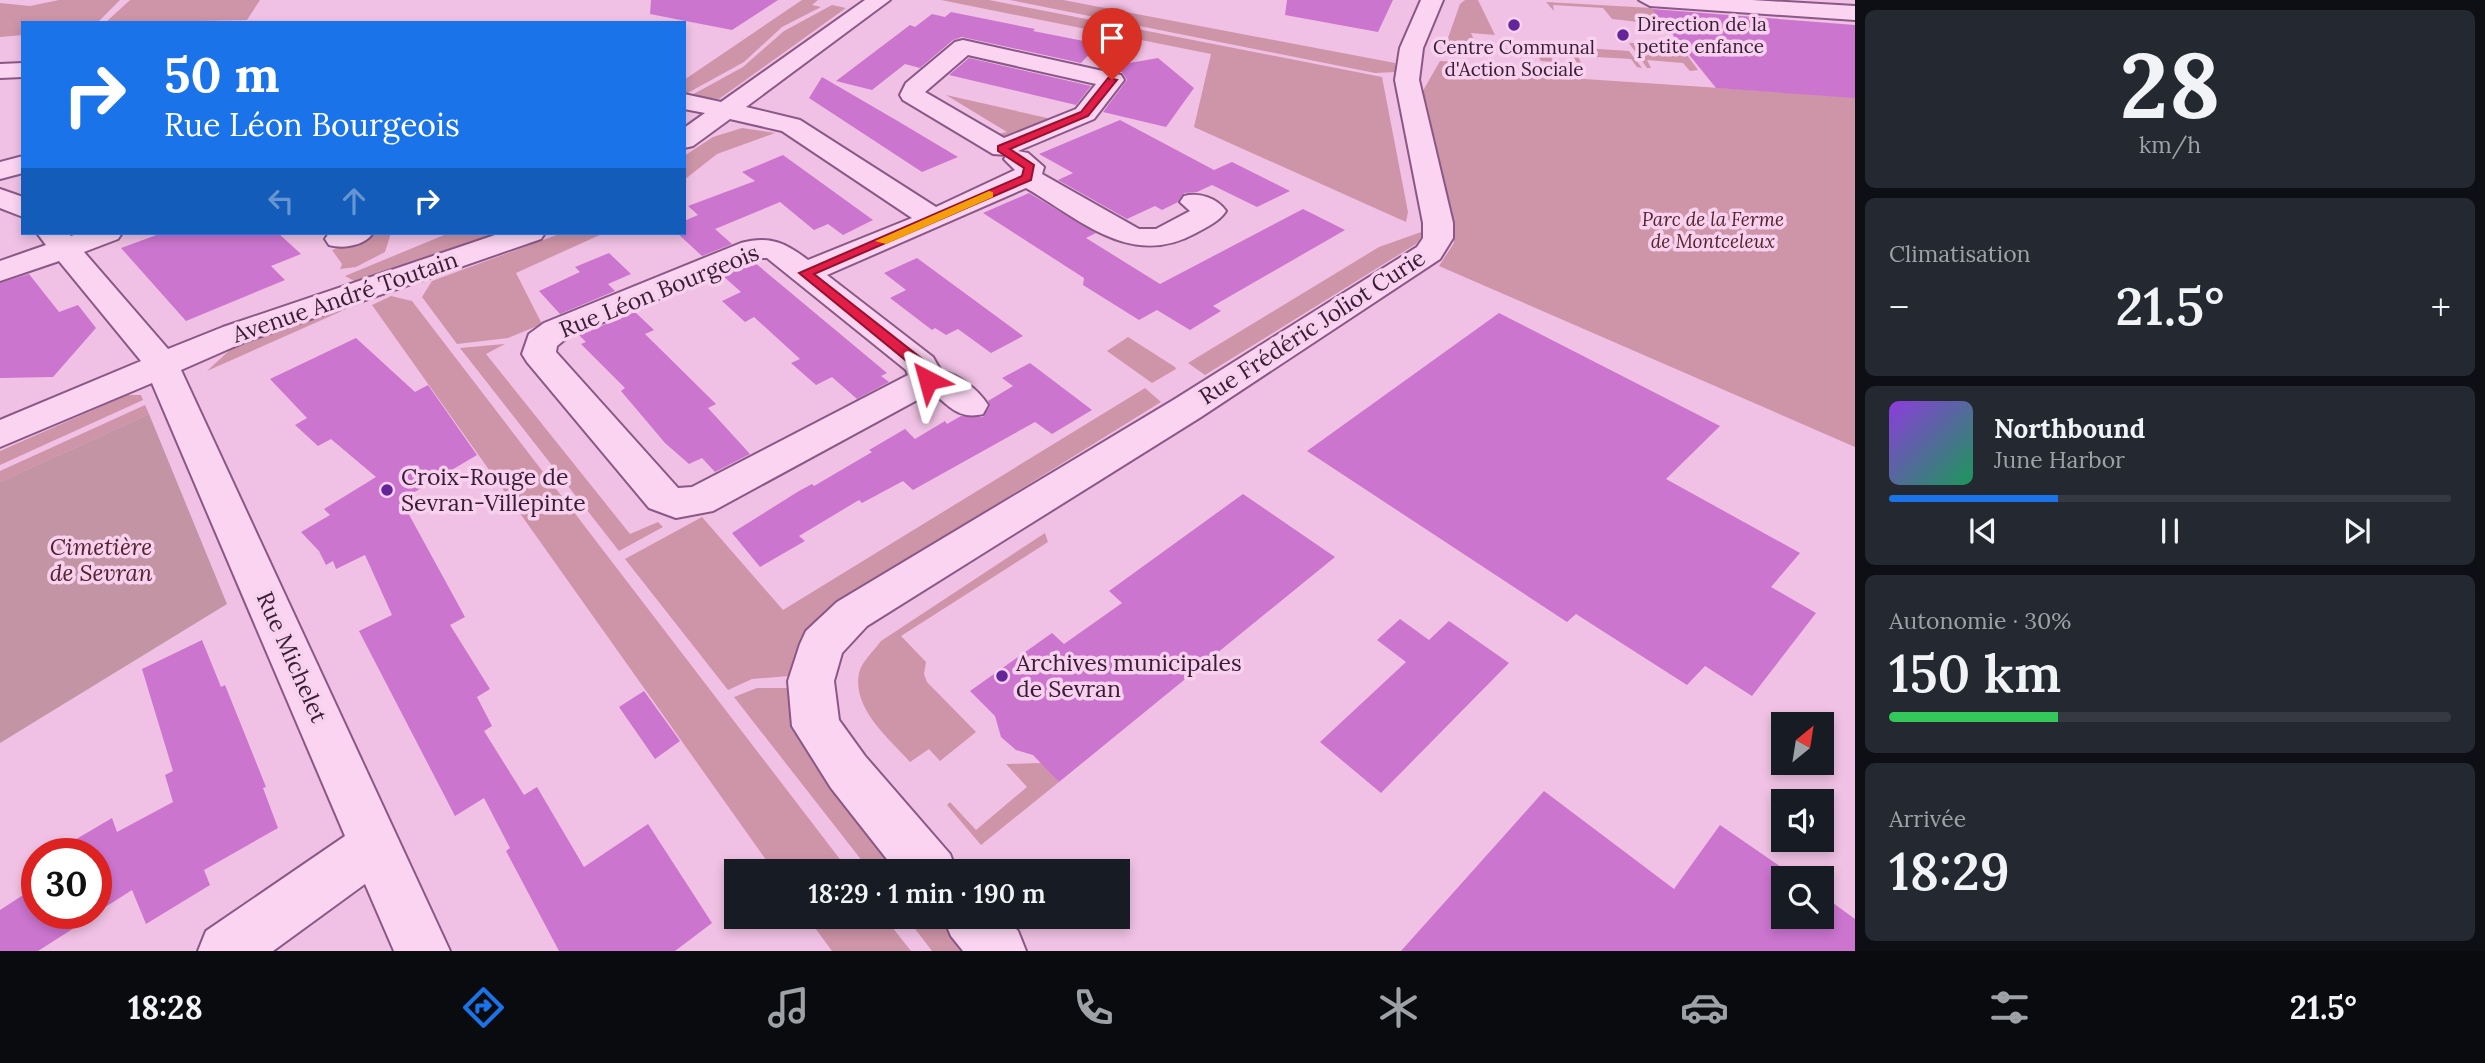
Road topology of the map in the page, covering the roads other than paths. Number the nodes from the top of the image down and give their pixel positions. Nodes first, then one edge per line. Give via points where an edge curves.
1 (879, 0) edge
2 (1432, 0) edge
3 (1650, 0) edge
4 (1855, 13) edge
5 (21, 70) edge
6 (0, 71) edge
7 (21, 78) edge
8 (0, 80) edge
9 (686, 101) edge
10 (735, 104) junction
11 (686, 139) edge
12 (1002, 148) junction
13 (21, 164) edge
14 (0, 171) edge
15 (1027, 177) junction
16 (0, 198) edge
17 (21, 207) edge
18 (1212, 211) dead end
19 (934, 219) junction
20 (95, 235) edge
21 (524, 235) edge
22 (58, 241) edge
23 (0, 272) edge
24 (805, 273) junction
25 (160, 363) junction
26 (928, 380) junction
27 (970, 405) dead end
28 (0, 434) edge
29 (376, 845) junction
30 (921, 859) edge
31 (980, 929) edge
32 (226, 951) edge
33 (422, 951) edge
34 (998, 951) edge

1 - 10 street
2 - 30 street, Rue Frédéric Joliot Curie via 1406,65 1438,223 1436,245 1188,408 852,614 822,644 811,681 816,726
3 - 4 street
5 - 6 street
7 - 8 street
9 - 10 street
10 - 11 street
10 - 19 street via 792,125
12 - 12 street via 912,95 963,47 1112,80 1085,114
12 - 15 street via 1030,167
13 - 14 street
15 - 18 street via 1143,240 1164,238
15 - 19 street
16 - 17 street
19 - 24 street
20 - 22 street
21 - 25 street, Avenue André Toutain via 302,309
22 - 23 street
22 - 25 street, Rue Michelet
24 - 26 street, Rue Léon Bourgeois via 921,365
24 - 26 street, Rue Léon Bourgeois via 774,249 752,248 556,330 541,342 539,354 663,498 688,504
25 - 28 street, Avenue André Toutain
25 - 29 street, Rue Michelet
26 - 27 street via 943,383
29 - 32 street
29 - 33 street, Rue Michelet
31 - 34 street

